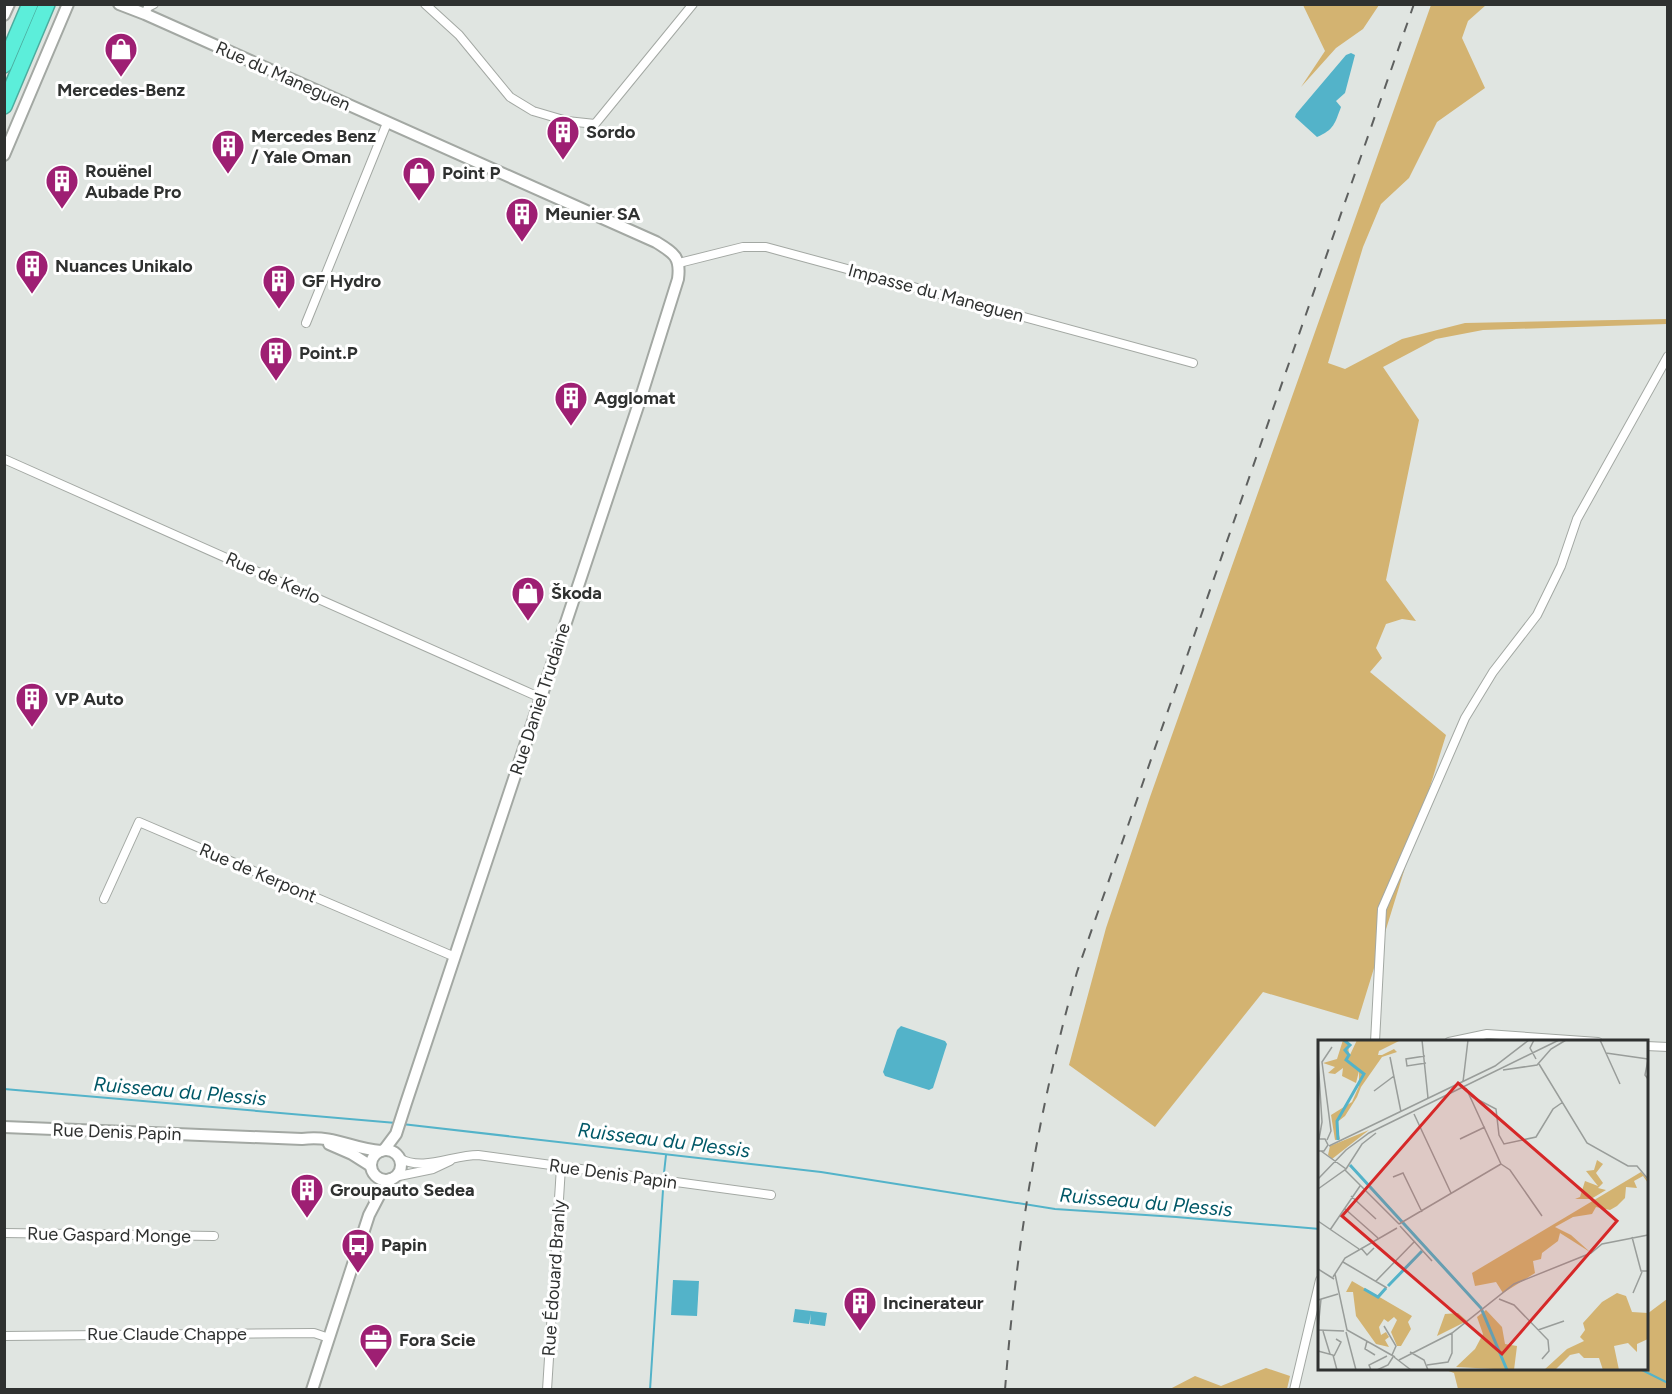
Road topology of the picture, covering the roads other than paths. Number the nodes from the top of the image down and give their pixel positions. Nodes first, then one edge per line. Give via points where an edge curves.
1 (9, 4) edge
2 (30, 4) edge
3 (47, 4) edge
4 (68, 4) edge
5 (119, 4) edge
6 (134, 4) edge
7 (154, 4) edge
8 (425, 4) edge
9 (693, 4) edge
10 (145, 14) junction
11 (4, 15) edge
12 (4, 65) edge
13 (4, 106) edge
14 (387, 123) junction
15 (4, 155) edge
16 (679, 263) junction
17 (306, 323) dead end
18 (1668, 356) edge
19 (1193, 363) dead end
20 (4, 459) edge
21 (541, 698) junction
22 (104, 899) dead end
23 (455, 957) junction
24 (1375, 1040) edge
25 (1454, 1040) edge
26 (1582, 1040) edge
27 (1648, 1046) edge
28 (1668, 1047) edge
29 (4, 1127) edge
30 (396, 1134) junction
31 (302, 1139) junction
32 (382, 1150) junction
33 (398, 1156) junction
34 (456, 1157) junction
35 (561, 1167) junction
36 (372, 1169) junction
37 (392, 1178) junction
38 (771, 1195) dead end
39 (369, 1215) junction
40 (4, 1233) edge
41 (214, 1236) dead end
42 (1318, 1288) edge
43 (4, 1336) edge
44 (329, 1338) junction
45 (312, 1389) edge
46 (547, 1389) edge
47 (1294, 1389) edge

1 - 11 street
2 - 12 highway
3 - 13 highway
4 - 15 street
5 - 10 street, Rue du Maneguen
6 - 10 street, Rue du Maneguen
7 - 10 street
8 - 9 street via 459,35 510,98 533,111 595,124
10 - 14 street, Rue du Maneguen
14 - 16 street, Rue du Maneguen via 656,242 670,250
14 - 17 street
16 - 19 street, Impasse du Maneguen via 743,247 766,247
16 - 21 street, Rue Daniel Trudaine via 678,279
18 - 24 street via 1577,519 1561,566 1537,615 1493,672 1465,718 1382,909
20 - 21 street, Rue de Kerlo
21 - 23 street, Rue Daniel Trudaine
22 - 23 street, Rue de Kerpont via 139,822
23 - 30 street, Rue Daniel Trudaine
25 - 26 street via 1487,1034
27 - 28 street
29 - 31 street, Rue Denis Papin
30 - 32 street, Rue Daniel Trudaine
30 - 33 street, Rue Daniel Trudaine
31 - 32 street, Rue Denis Papin via 327,1138
31 - 36 street, Rue Denis Papin via 343,1149
32 - 33 street
32 - 36 street via 373,1157
33 - 34 street, Rue Denis Papin via 413,1164
33 - 37 street via 401,1167
34 - 35 street, Rue Denis Papin via 478,1155
34 - 37 street, Rue Denis Papin via 433,1169
35 - 38 street, Rue Denis Papin
35 - 46 street, Rue Édouard Branly
36 - 37 street via 382,1179
36 - 39 street
37 - 39 street
39 - 44 street
40 - 41 street, Rue Gaspard Monge
42 - 47 street
43 - 44 street, Rue Claude Chappe via 314,1333
44 - 45 street

